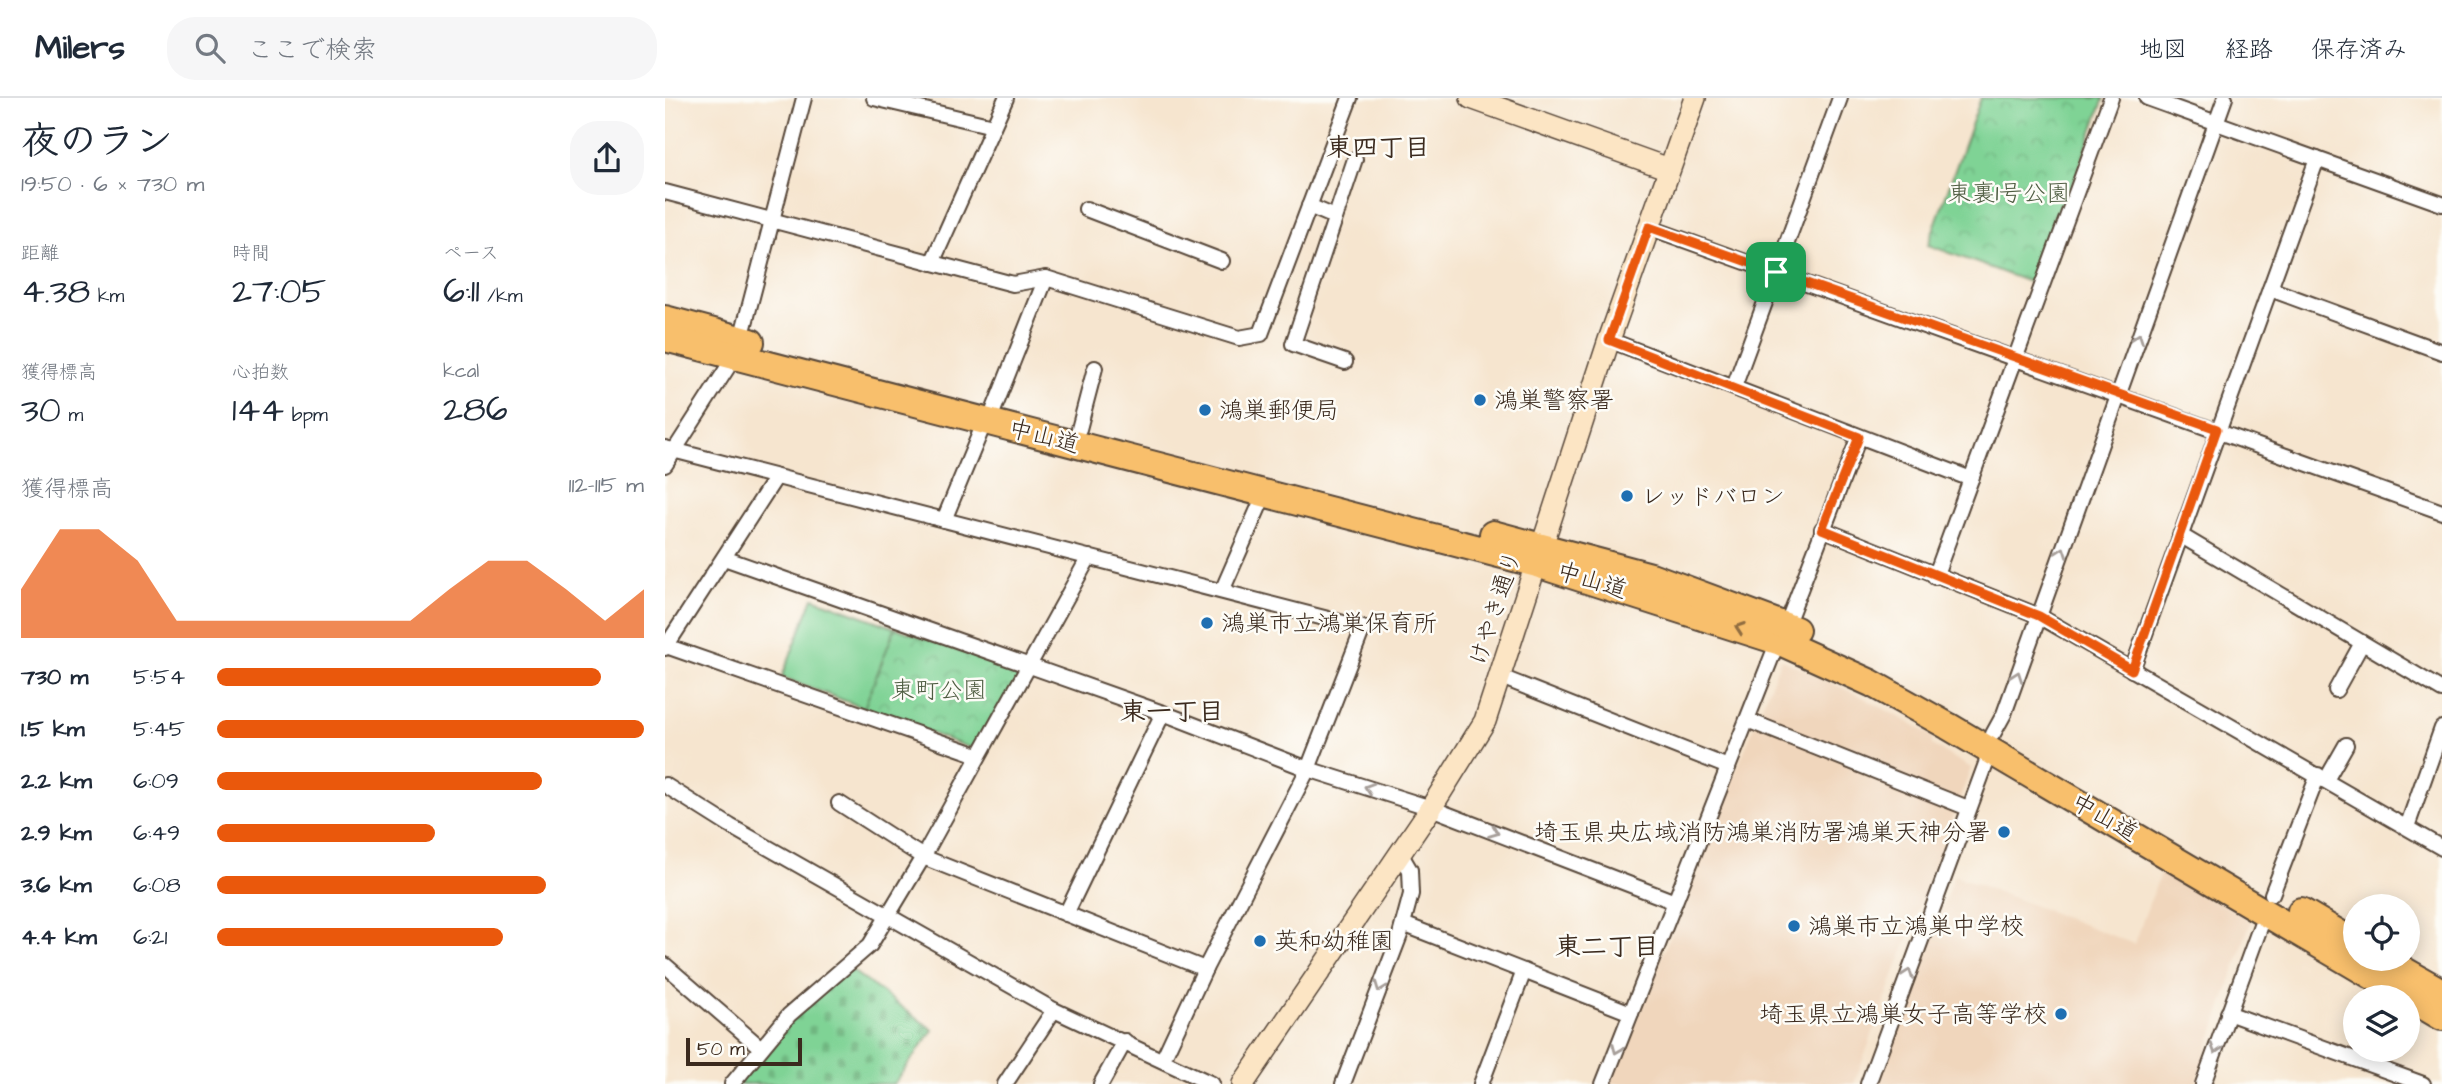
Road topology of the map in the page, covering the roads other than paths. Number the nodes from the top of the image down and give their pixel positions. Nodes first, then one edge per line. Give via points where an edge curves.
1 (804, 98) edge
2 (874, 98) edge
3 (1006, 98) edge
4 (1350, 98) edge
5 (1471, 98) edge
6 (1695, 98) edge
7 (1840, 98) edge
8 (2111, 98) edge
9 (2147, 98) edge
10 (2224, 98) edge
11 (2216, 122) junction
12 (993, 127) junction
13 (1356, 159) dead end
14 (2317, 159) junction
15 (1669, 169) junction
16 (665, 192) edge
17 (2442, 204) edge
18 (1309, 206) junction
19 (1086, 209) dead end
20 (1335, 217) junction
21 (772, 218) junction
22 (1649, 227) junction
23 (1222, 261) dead end
24 (932, 263) junction
25 (1776, 272) junction
26 (1046, 278) junction
27 (2270, 289) junction
28 (665, 319) edge
29 (665, 338) edge
30 (1609, 340) junction
31 (738, 348) junction
32 (2442, 352) edge
33 (2014, 356) junction
34 (1345, 362) dead end
35 (1094, 368) dead end
36 (1734, 387) junction
37 (2118, 394) junction
38 (989, 415) junction
39 (1079, 429) junction
40 (2217, 429) junction
41 (1859, 437) junction
42 (670, 449) edge
43 (665, 465) edge
44 (776, 477) junction
45 (1971, 479) junction
46 (1265, 493) junction
47 (2442, 512) edge
48 (944, 520) junction
49 (1822, 529) junction
50 (2180, 535) junction
51 (1539, 555) junction
52 (1089, 557) junction
53 (724, 558) junction
54 (1935, 577) junction
55 (1222, 591) junction
56 (2039, 616) junction
57 (1782, 634) junction
58 (2362, 643) junction
59 (666, 647) edge
60 (1029, 665) junction
61 (2132, 670) junction
62 (1501, 677) junction
63 (2336, 690) dead end
64 (2442, 690) edge
65 (1163, 713) junction
66 (1747, 720) junction
67 (2442, 728) edge
68 (1992, 742) junction
69 (2346, 745) dead end
70 (978, 755) junction
71 (2437, 760) edge
72 (1728, 767) junction
73 (1308, 769) junction
74 (2322, 777) junction
75 (666, 788) edge
76 (839, 803) dead end
77 (1431, 808) junction
78 (1968, 808) junction
79 (2407, 827) junction
80 (2442, 848) edge
81 (1400, 853) junction
82 (923, 857) junction
83 (1675, 902) junction
84 (2269, 903) junction
85 (1066, 914) junction
86 (888, 915) junction
87 (1403, 924) junction
88 (2343, 937) edge
89 (665, 965) edge
90 (1205, 969) junction
91 (1524, 971) junction
92 (2405, 971) edge
93 (2442, 992) edge
94 (1055, 1010) junction
95 (1631, 1013) junction
96 (2228, 1013) junction
97 (2442, 1017) edge
98 (1125, 1041) junction
99 (761, 1048) junction
100 (1163, 1059) junction
101 (733, 1084) edge
102 (1005, 1084) edge
103 (1101, 1084) edge
104 (1212, 1084) edge
105 (1243, 1084) edge
106 (1343, 1084) edge
107 (1481, 1084) edge
108 (1603, 1084) edge
109 (1868, 1084) edge
110 (2203, 1084) edge
111 (2423, 1084) edge

1 - 21 street
2 - 12 street
3 - 12 street
4 - 18 street
5 - 15 street
6 - 15 street, けやき通り
7 - 25 street
8 - 33 street
9 - 11 street
10 - 11 street
11 - 14 street
37 -> 11 street
12 - 24 street
13 - 20 street
14 - 17 street
14 - 27 street
15 - 22 street, けやき通り
16 - 21 street
18 - 20 street
18 - 26 street via 1261,334 1240,338
19 - 23 street
20 - 34 street via 1293,344
21 - 24 street
21 - 31 street
22 - 25 street
22 - 30 street, けやき通り
24 - 26 street via 1013,284
25 - 33 street
25 - 36 street
26 - 38 street
27 - 32 street
27 - 40 street
28 - 31 highway, 中山道
29 - 31 highway, 中山道
30 - 36 street
30 - 51 street, けやき通り
31 - 38 highway, 中山道
31 - 42 street
33 - 37 street
33 - 45 street
35 - 39 street
36 - 41 street
37 - 40 street
56 -> 37 street
38 - 39 highway, 中山道
38 - 46 highway, 中山道
38 - 48 street
39 - 51 highway, 中山道
40 - 47 street
40 - 50 street
41 - 45 street
41 - 49 street
42 - 43 street
42 - 44 street
44 - 48 street
44 - 53 street
45 - 54 street
46 - 51 highway, 中山道
46 - 55 street
48 - 52 street
49 - 54 street
49 - 57 street
50 - 58 street
50 - 61 street
51 - 57 highway, 中山道 via 1651,576
51 - 62 street, けやき通り
52 - 55 street
52 - 60 street
53 - 59 street
53 - 60 street
54 - 56 street
55 - 73 street via 1363,628
56 - 61 street
68 -> 56 street
57 - 66 street
57 - 68 highway, 中山道
58 - 63 street
58 - 64 street
59 - 70 street
60 - 65 street
60 - 70 street
61 - 74 street
62 - 72 street
62 - 77 street, けやき通り via 1485,721
65 - 73 street
65 - 85 street
66 - 72 street
66 - 78 street
67 - 71 street
68 - 78 street
68 - 84 highway, 中山道
69 - 74 street
70 - 82 street
71 - 79 street
72 - 83 street
77 -> 73 street
73 - 90 street
74 - 79 street
74 - 84 street
75 - 86 street
76 - 82 street
77 - 81 street, けやき通り
77 -> 83 street
109 -> 78 street
79 - 80 street
81 - 87 street via 1411,870 1411,894
81 - 105 street, けやき通り
82 - 85 street
82 - 86 street
83 - 95 street
84 - 88 highway, 中山道
84 - 96 street
84 - 97 highway, 中山道
85 - 90 street
86 - 94 street
86 - 99 street via 870,946 789,1015
87 - 91 street
87 -> 106 street
89 - 99 street
90 - 100 street
91 - 95 street
91 - 107 street
92 - 93 highway
94 - 98 street
94 - 102 street
95 -> 108 street
96 -> 110 street
96 - 111 street
98 - 100 street
98 - 103 street
99 - 101 street
100 - 104 street

